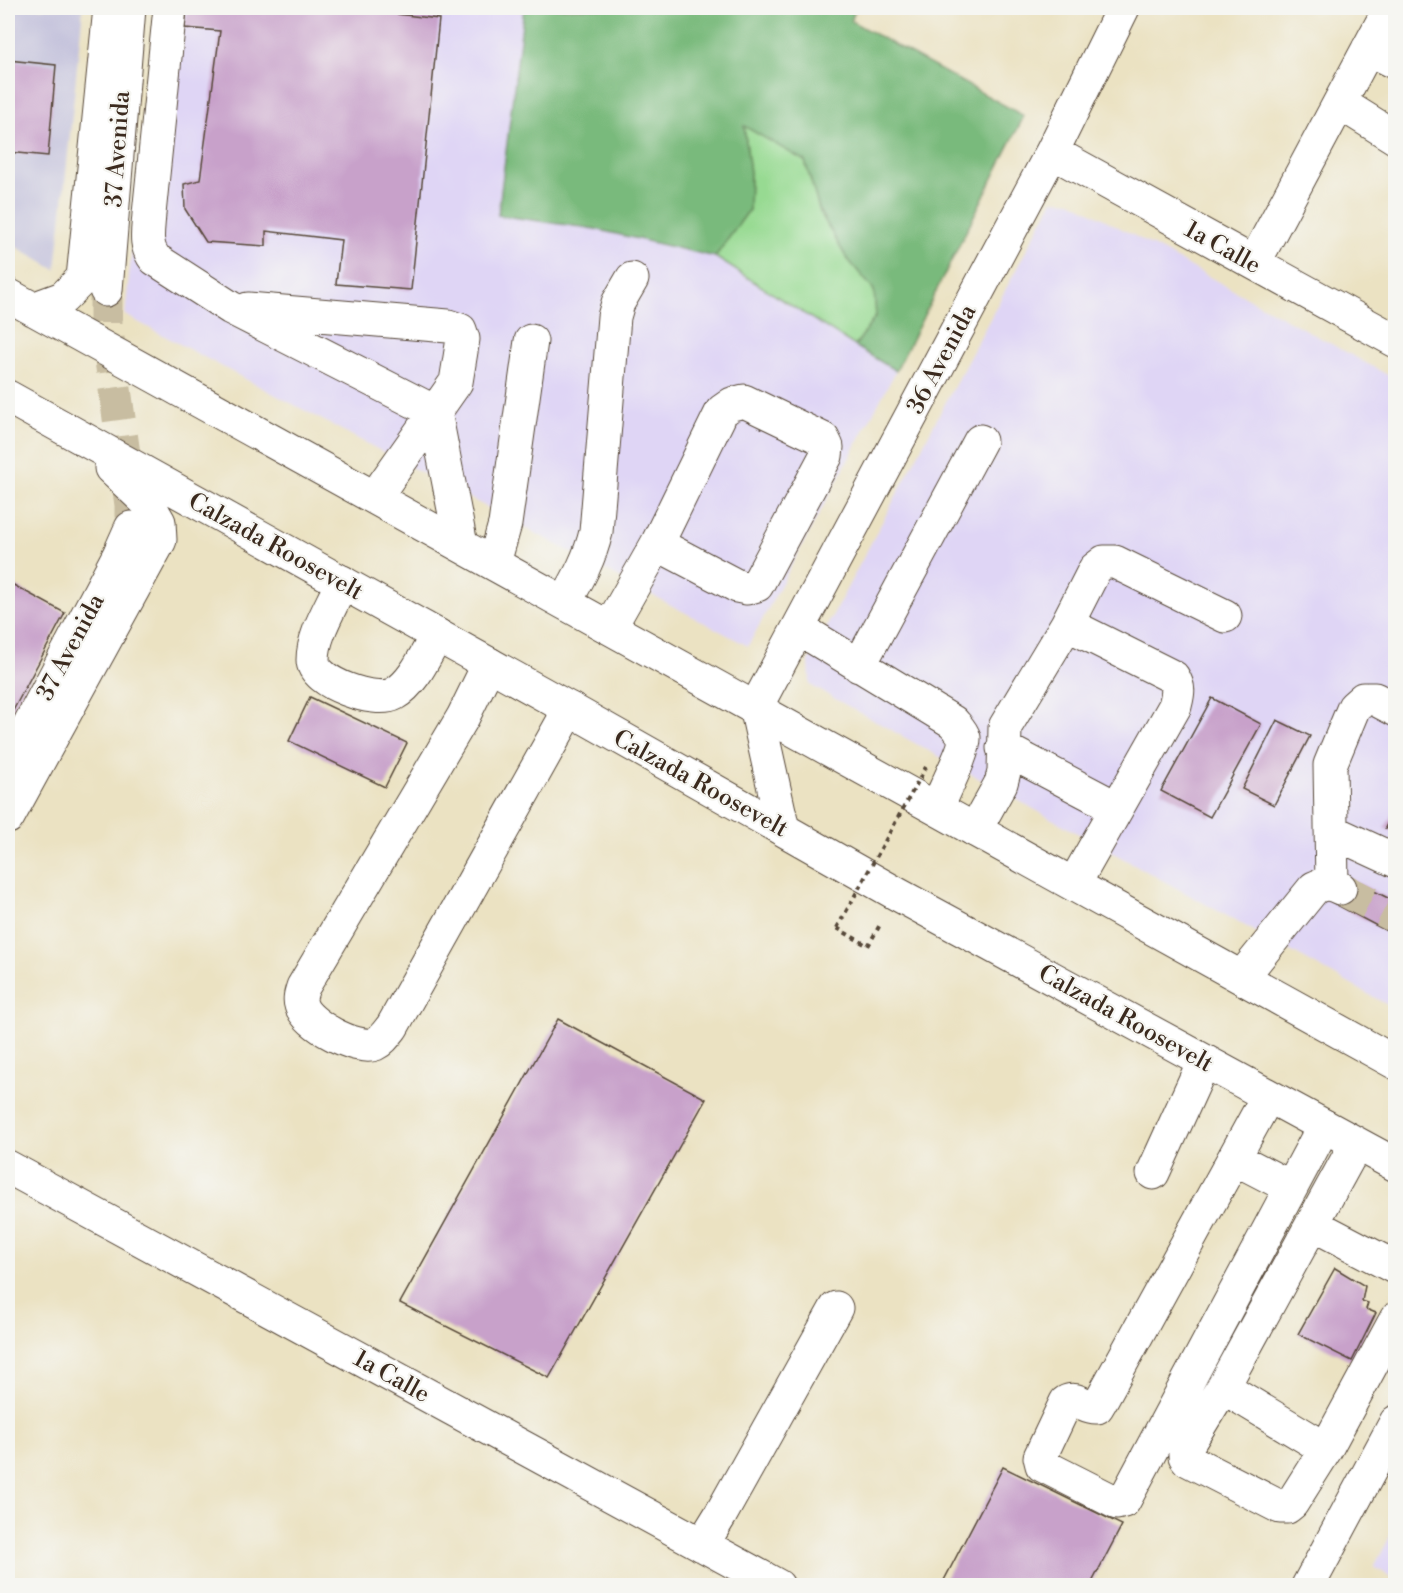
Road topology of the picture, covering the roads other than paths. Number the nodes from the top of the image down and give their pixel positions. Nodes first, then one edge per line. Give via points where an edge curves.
1 (110, 8) edge
2 (129, 8) edge
3 (170, 8) edge
4 (1123, 8) edge
5 (1390, 8) edge
6 (1382, 56) edge
7 (1340, 103) junction
8 (1395, 138) edge
9 (1052, 152) junction
10 (1254, 263) junction
11 (632, 279) dead end
12 (106, 290) tunnel mouth
13 (20, 302) edge
14 (231, 308) junction
15 (531, 340) dead end
16 (1395, 341) edge
17 (8, 397) edge
18 (435, 412) junction
19 (80, 438) junction
20 (980, 441) dead end
21 (375, 497) junction
22 (131, 528) tunnel mouth
23 (657, 544) junction
24 (461, 545) junction
25 (494, 563) junction
26 (342, 582) junction
27 (565, 602) junction
28 (1226, 616) dead end
29 (1067, 624) junction
30 (610, 627) junction
31 (798, 628) junction
32 (437, 635) junction
33 (489, 664) junction
34 (859, 666) junction
35 (756, 707) junction
36 (570, 709) junction
37 (1395, 710) edge
38 (1003, 748) junction
39 (8, 765) edge
40 (937, 808) junction
41 (1117, 808) junction
42 (8, 817) edge
43 (783, 829) junction
44 (975, 830) junction
45 (1330, 831) junction
46 (1395, 861) edge
47 (1074, 884) junction
48 (1242, 977) junction
49 (1204, 1061) junction
50 (1395, 1063) edge
51 (1268, 1096) junction
52 (1324, 1126) junction
53 (1356, 1144) junction
54 (1234, 1158) junction
55 (1395, 1165) edge
56 (8, 1167) edge
57 (1153, 1173) dead end
58 (1290, 1187) junction
59 (1312, 1224) junction
60 (1395, 1268) edge
61 (836, 1308) dead end
62 (1395, 1319) edge
63 (1223, 1387) junction
64 (1395, 1422) edge
65 (1326, 1449) junction
66 (702, 1545) junction
67 (778, 1586) edge
68 (1308, 1586) edge

1 - 13 main road via 83,278 63,298
2 - 12 main road, 37 Avenida
3 - 14 main road via 147,240 149,252
4 - 9 main road, 36 Avenida
5 - 6 main road
6 - 7 main road
7 - 8 main road
7 - 10 main road
9 - 10 main road, 1a Calle
9 - 31 main road, 36 Avenida
10 - 16 main road, 1a Calle
11 - 27 main road via 614,317 596,532 586,564
13 - 21 main road
14 - 18 main road
14 - 18 main road via 460,330 456,382
15 - 25 main road via 506,525
17 - 19 main road, Calzada Roosevelt
18 - 21 main road
18 - 24 main road
19 - 26 main road, Calzada Roosevelt
19 - 42 main road via 148,503 159,522 160,540
20 - 34 main road
21 - 24 main road
22 - 39 main road, 37 Avenida
23 - 23 main road via 737,586 757,585 826,456 823,439 744,401 732,404 722,411
23 - 30 main road
24 - 25 main road
25 - 27 main road
26 - 32 main road, Calzada Roosevelt
26 - 32 main road via 320,631 313,662 331,681 376,697 396,693 411,678
27 - 30 main road
28 - 29 main road via 1115,562 1104,562 1095,569
29 - 38 main road via 1005,727
29 - 41 main road via 1173,676 1178,684 1175,706
30 - 35 main road
31 - 34 main road
31 - 35 main road, 36 Avenida
32 - 33 main road, Calzada Roosevelt
33 - 36 main road, Calzada Roosevelt
33 - 36 main road via 463,717 303,987 301,1006 332,1034 362,1046 377,1043 392,1027
34 - 40 main road via 959,729 964,739 962,750
35 - 40 main road
35 - 43 main road
36 - 43 main road, Calzada Roosevelt
37 - 45 main road via 1375,699 1363,699 1354,707 1329,765
38 - 41 main road
38 - 44 main road via 1001,783
40 - 44 main road
41 - 47 main road
43 - 49 main road, Calzada Roosevelt
44 - 47 main road
45 - 46 main road
45 - 48 main road via 1336,886 1321,884 1314,888
47 - 48 main road
48 - 50 main road
49 - 51 main road, Calzada Roosevelt
49 - 57 main road
51 - 52 main road, Calzada Roosevelt
51 - 54 main road
52 - 53 main road, Calzada Roosevelt
52 - 58 main road
53 - 55 main road, Calzada Roosevelt
53 - 59 main road
54 - 58 main road
54 - 58 main road via 1097,1407 1077,1400 1066,1402 1040,1457 1042,1465 1117,1503 1124,1501
56 - 66 main road, 1a Calle
59 - 60 main road
59 - 63 main road
61 - 66 main road
62 - 65 main road
63 - 65 main road
63 - 65 main road via 1185,1449 1188,1460 1280,1507 1287,1507
64 - 68 main road
66 - 67 main road, 1a Calle

